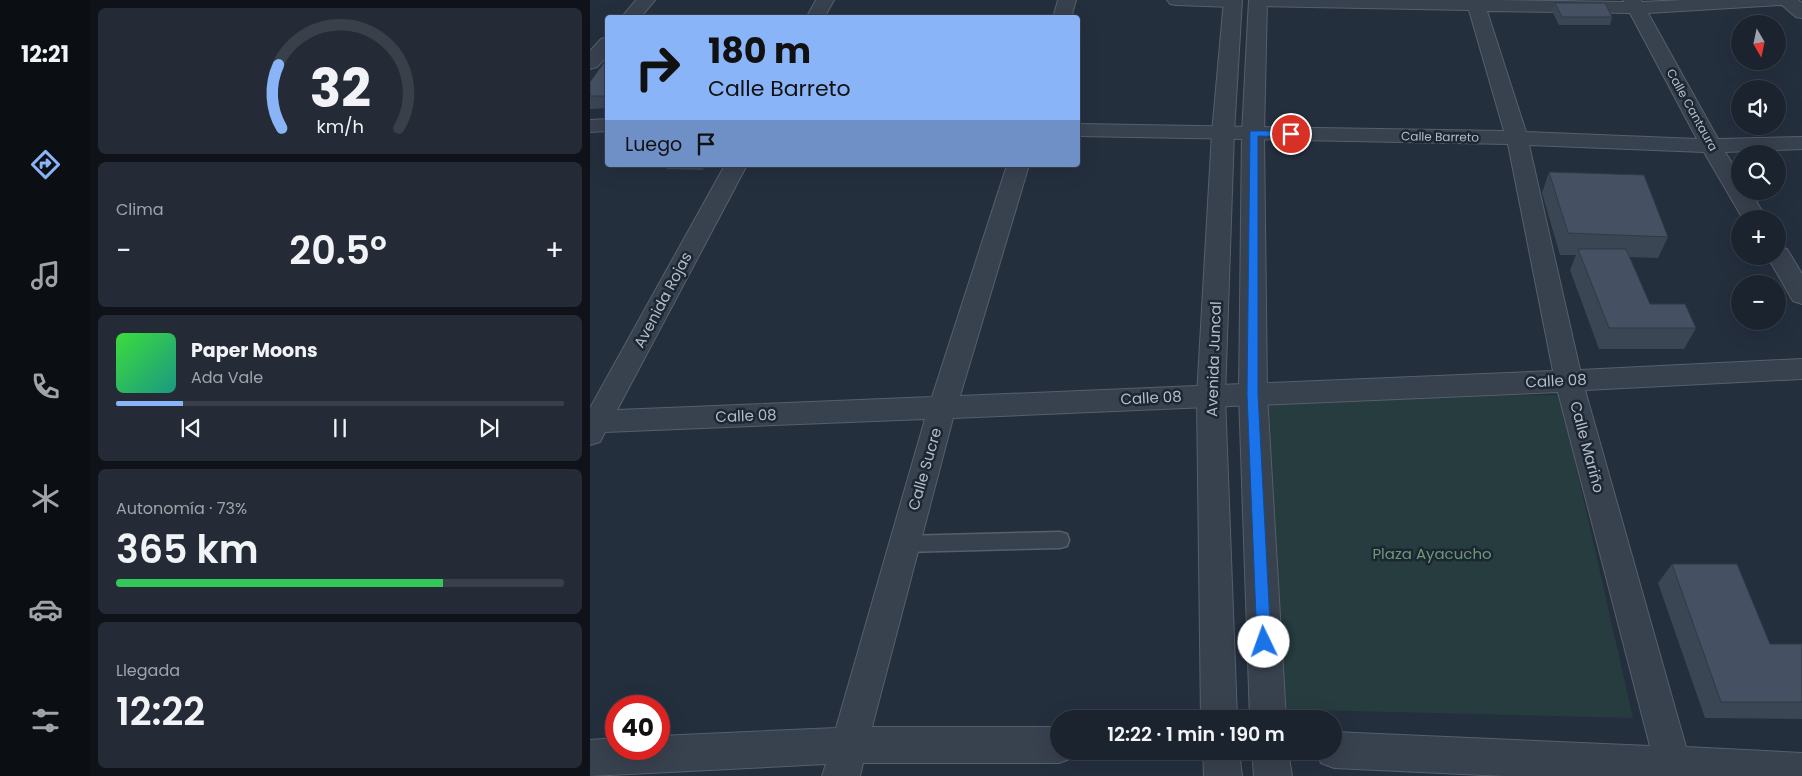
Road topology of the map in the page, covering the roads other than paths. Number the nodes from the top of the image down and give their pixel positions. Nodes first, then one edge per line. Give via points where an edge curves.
1 (646, 0) edge
2 (824, 0) edge
3 (1067, 0) edge
4 (1176, 0) edge
5 (1779, 0) edge
6 (1788, 0) edge
7 (1245, 1) edge
8 (1476, 3) edge
9 (1635, 4) edge
10 (1802, 12) edge
11 (633, 15) edge
12 (816, 15) edge
13 (1063, 15) edge
14 (605, 47) edge
15 (590, 63) edge
16 (590, 126) edge
17 (605, 126) edge
18 (1080, 130) edge
19 (1223, 133) junction
20 (1253, 133) junction
21 (1516, 138) junction
22 (1802, 143) edge
23 (1711, 146) junction
24 (735, 167) edge
25 (1017, 167) edge
26 (1750, 210) edge
27 (1784, 265) edge
28 (1802, 295) edge
29 (1802, 369) edge
30 (1570, 381) junction
31 (1252, 394) junction
32 (1211, 396) junction
33 (942, 408) junction
34 (592, 426) edge
35 (1060, 540) dead end
36 (903, 544) junction
37 (1220, 710) edge
38 (1268, 710) edge
39 (1050, 746) edge
40 (1342, 750) edge
41 (590, 758) edge
42 (846, 760) edge
43 (1221, 760) edge
44 (1271, 760) edge
45 (1674, 770) edge
46 (1802, 771) edge
47 (1223, 776) edge
48 (1273, 776) edge

1 - 11 street
2 - 12 street
3 - 13 street
4 - 7 street
5 - 9 street
6 - 10 street
7 - 8 street
7 - 19 street, Avenida Juncal
7 - 20 street
8 - 9 street
8 - 21 street, Calle Mariño
9 - 23 street, Calle Cantaura
14 - 15 street
16 - 17 street
18 - 19 street, Calle Barreto
19 - 20 street, Calle Barreto
19 - 32 street, Avenida Juncal
20 - 21 street, Calle Barreto
20 - 31 street
21 - 23 street, Calle Barreto
21 - 30 street, Calle Mariño
22 - 23 street, Calle Barreto
23 - 26 street, Calle Cantaura
24 - 34 street, Avenida Rojas
25 - 33 street, Calle Sucre
27 - 28 street
29 - 30 street, Calle 08
30 - 31 street, Calle 08
30 - 45 street, Calle Mariño
31 - 32 street, Calle 08
31 - 38 street
32 - 33 street, Calle 08
32 - 37 street, Avenida Juncal
33 - 34 street, Calle 08
33 - 36 street, Calle Sucre
35 - 36 lane
36 - 42 street, Calle Sucre
39 - 42 street
40 - 45 street
41 - 42 street
43 - 47 street
44 - 48 street
45 - 46 street

